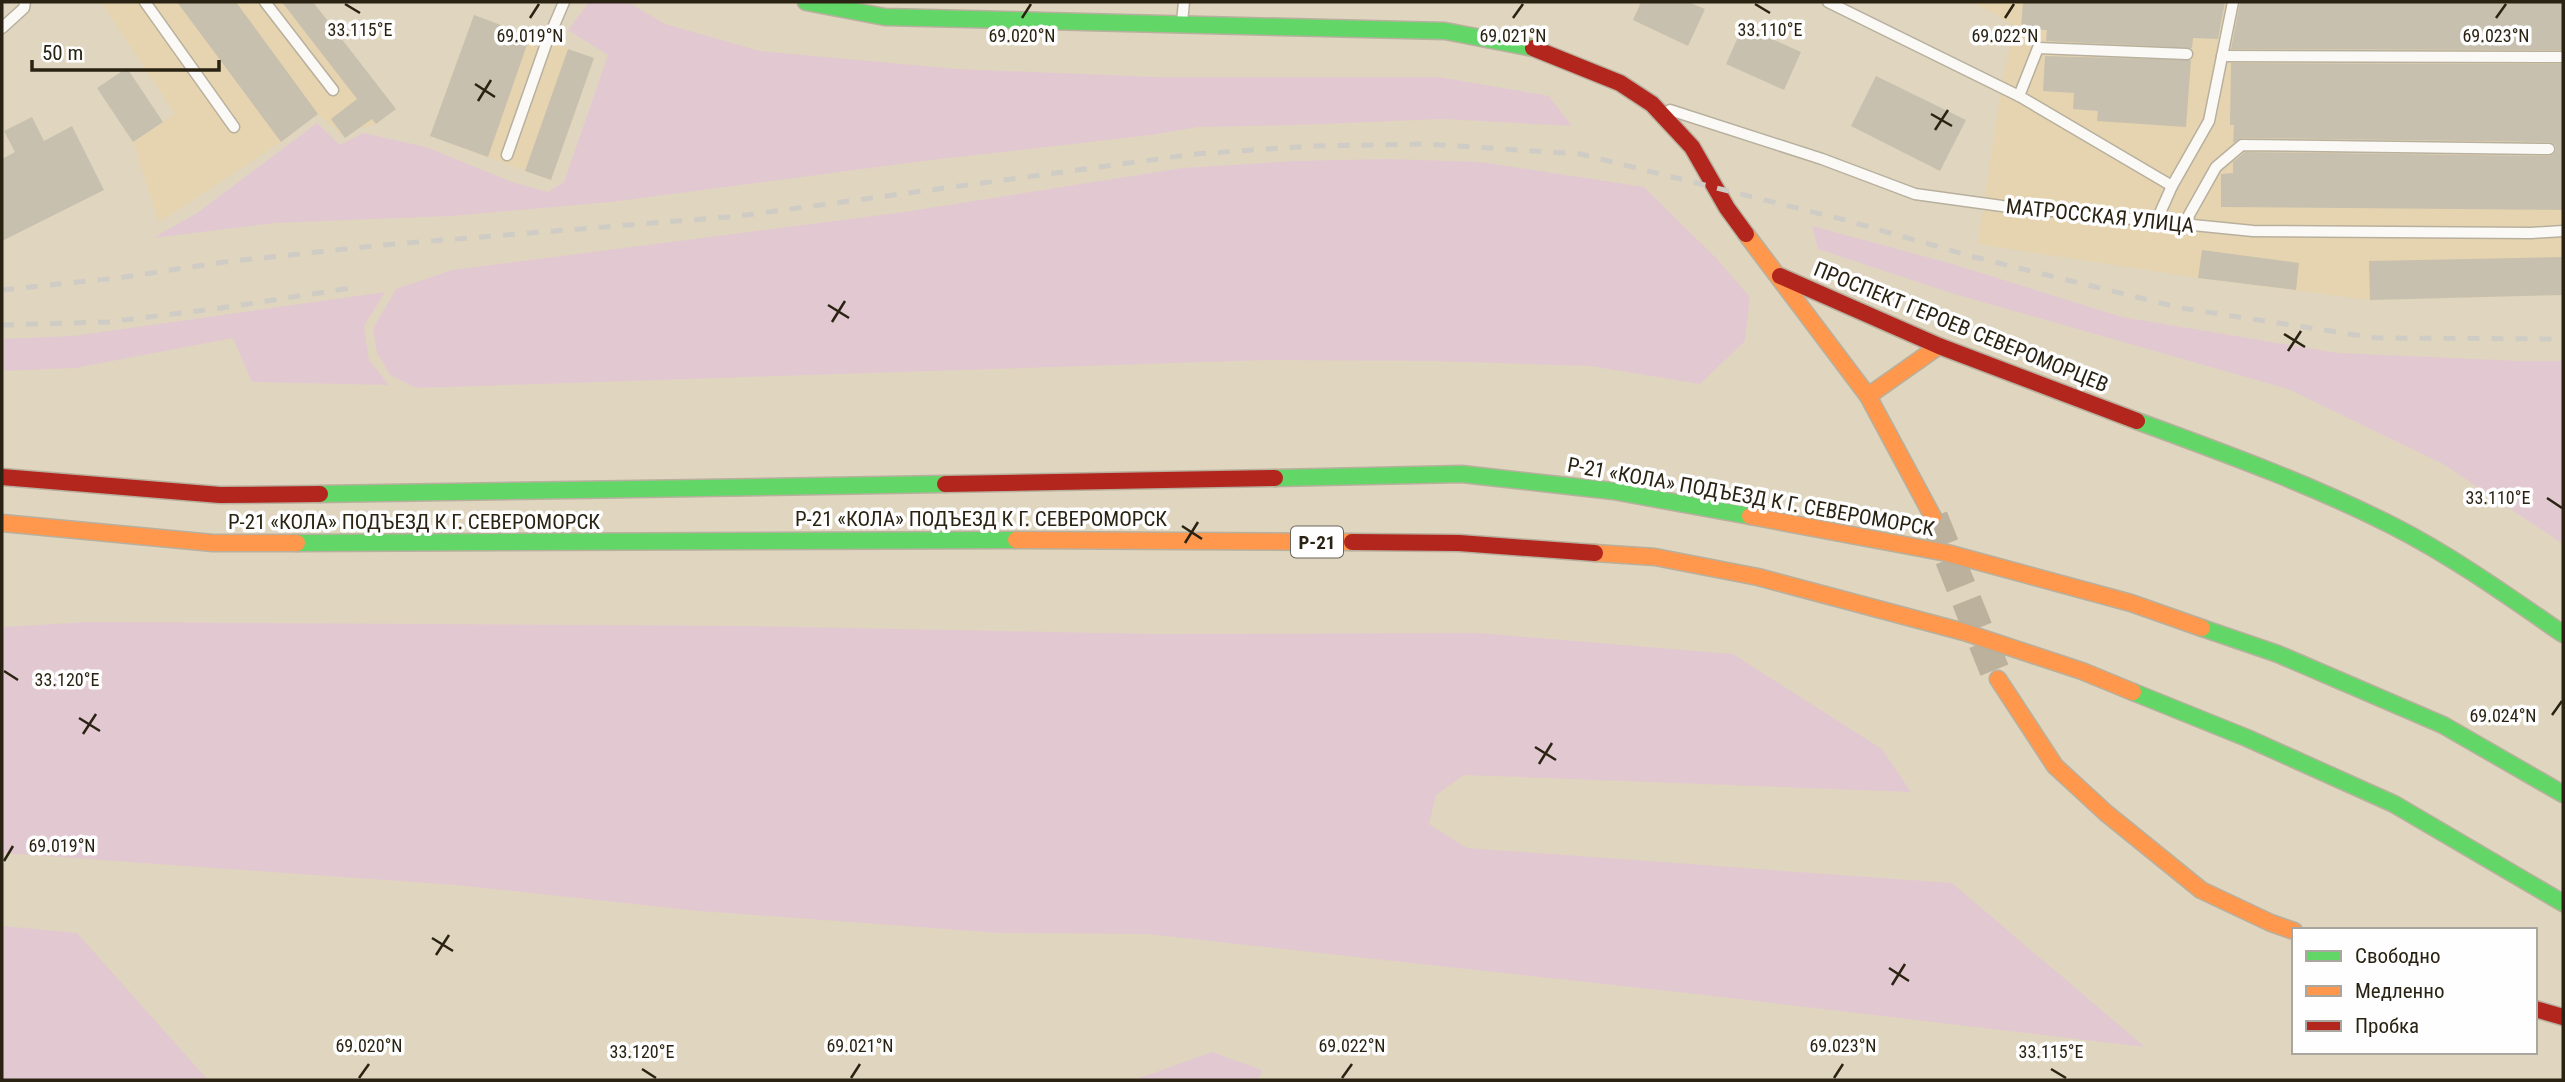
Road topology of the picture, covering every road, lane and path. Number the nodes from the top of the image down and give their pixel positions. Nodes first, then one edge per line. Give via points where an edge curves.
1 (25, 2) edge
2 (145, 2) edge
3 (265, 2) edge
4 (564, 2) edge
5 (806, 2) edge
6 (1184, 2) edge
7 (1828, 2) edge
8 (2233, 2) edge
9 (885, 9) edge
10 (1182, 23) junction
11 (2, 27) edge
12 (2187, 54) dead end
13 (2222, 57) junction
14 (2563, 57) edge
15 (333, 90) dead end
16 (2019, 96) junction
17 (1652, 104) junction
18 (234, 127) dead end
19 (2549, 149) dead end
20 (507, 155) dead end
21 (2172, 186) junction
22 (2156, 222) junction
23 (2184, 224) junction
24 (2563, 231) edge
25 (1779, 275) junction
26 (1939, 346) junction
27 (1868, 396) junction
28 (2, 477) edge
29 (1933, 517) tunnel mouth
30 (2, 523) edge
31 (2563, 634) edge
32 (1998, 679) tunnel mouth
33 (2563, 794) edge
34 (2563, 903) edge
35 (2292, 931) edge
36 (2537, 1010) edge
37 (2563, 1017) edge

1 - 11 lane
2 - 18 lane
3 - 15 lane
4 - 20 lane
5 - 9 main road, ПРОСПЕКТ ГЕРОЕВ СЕВЕРОМОРЦЕВ
6 - 10 lane
7 - 16 lane
8 - 13 lane
9 - 10 main road, ПРОСПЕКТ ГЕРОЕВ СЕВЕРОМОРЦЕВ via 1021,22
10 - 17 main road, ПРОСПЕКТ ГЕРОЕВ СЕВЕРОМОРЦЕВ via 1445,31 1540,49 1620,83
12 - 16 lane via 2038,48
13 - 14 lane
13 - 21 lane via 2209,121
16 - 21 lane
17 - 22 lane, МАТРОССКАЯ УЛИЦА via 1915,194
17 - 25 main road, ПРОСПЕКТ ГЕРОЕВ СЕВЕРОМОРЦЕВ via 1692,147 1727,208
19 - 23 lane via 2242,145 2216,167
21 - 22 lane
22 - 23 lane, МАТРОССКАЯ УЛИЦА
23 - 24 lane, МАТРОССКАЯ УЛИЦА via 2253,231
25 - 26 main road, ПРОСПЕКТ ГЕРОЕВ СЕВЕРОМОРЦЕВ
25 - 27 main road
26 - 27 main road
26 - 31 main road, ПРОСПЕКТ ГЕРОЕВ СЕВЕРОМОРЦЕВ via 2305,484 2395,527
27 - 29 main road
28 - 33 main road, Р-21 «КОЛА» ПОДЪЕЗД К Г. СЕВЕРОМОРСК via 220,495 1462,474 1613,491 1947,553 2131,604 2278,654 2443,725
30 - 34 main road, Р-21 «КОЛА» ПОДЪЕЗД К Г. СЕВЕРОМОРСК / Р-21 via 213,543 1445,542 1655,557 1758,577 1964,632 2082,671 2393,804
32 - 35 main road via 2055,766 2106,813 2201,890
36 - 37 main road

